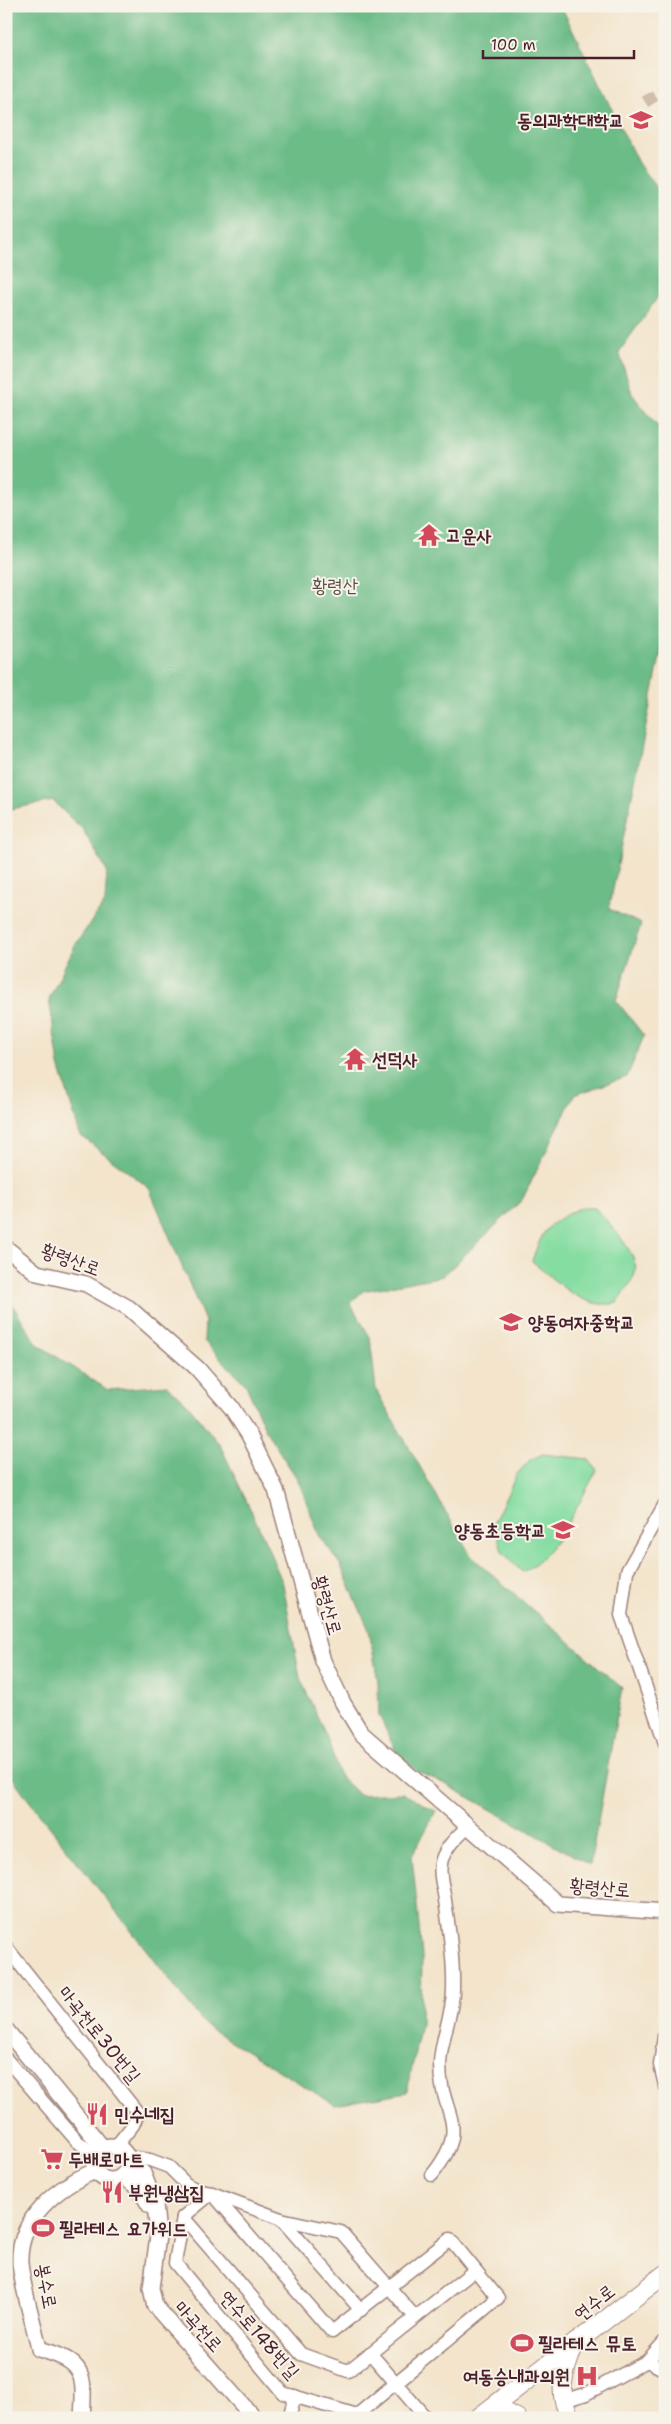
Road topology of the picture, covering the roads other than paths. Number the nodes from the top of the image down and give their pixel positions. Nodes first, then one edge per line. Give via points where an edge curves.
1 (6, 1248) edge
2 (665, 1504) edge
3 (665, 1742) edge
4 (468, 1826) junction
5 (665, 1912) edge
6 (6, 1947) edge
7 (665, 2029) edge
8 (6, 2030) edge
9 (6, 2058) edge
10 (665, 2085) edge
11 (105, 2150) junction
12 (126, 2166) junction
13 (95, 2171) junction
14 (432, 2175) dead end
15 (212, 2193) junction
16 (183, 2217) junction
17 (281, 2219) junction
18 (155, 2263) junction
19 (175, 2263) junction
20 (475, 2270) junction
21 (665, 2274) edge
22 (389, 2287) junction
23 (360, 2310) junction
24 (415, 2317) junction
25 (665, 2342) edge
26 (575, 2343) junction
27 (370, 2353) junction
28 (647, 2361) junction
29 (665, 2370) edge
30 (396, 2383) junction
31 (295, 2396) junction
32 (563, 2401) junction
33 (493, 2407) junction
34 (82, 2418) edge
35 (254, 2418) edge
36 (289, 2418) edge
37 (426, 2418) edge
38 (478, 2418) edge
39 (517, 2418) edge
40 (571, 2418) edge

1 - 4 street, 황령산로 via 37,1272 86,1284 129,1308 217,1388 249,1434 276,1490 323,1661 343,1704 361,1733
2 - 3 street via 627,1571 621,1615
4 - 5 street, 황령산로 via 558,1904
4 - 14 street via 450,1844 442,1858 440,1873 453,1992 440,2064 453,2137 445,2159
6 - 11 street, 마곡천로30번길 via 138,2113 133,2126
7 - 10 street via 660,2065
8 - 11 street, 마곡천로
9 - 11 street via 77,2141
11 - 12 street, 마곡천로 via 123,2150
11 - 13 street via 93,2163
12 - 13 street via 115,2180 100,2177
12 - 15 street via 150,2160 169,2167 186,2184 199,2191
12 - 18 street, 마곡천로 via 143,2173 148,2182 158,2236
13 - 34 street, 봉수로 via 58,2191 34,2214 22,2238 20,2263 39,2349 72,2361 82,2378
15 - 16 street
15 - 17 street
15 - 23 street, 연수로148번길 via 332,2332
16 - 19 street
16 - 27 street, 연수로148번길 via 301,2354 348,2371
17 - 22 street via 341,2232
17 - 23 street
18 - 19 street
18 - 35 street, 마곡천로 via 151,2288 155,2306
19 - 31 street, 연수로148번길 via 283,2393
20 - 22 street, 연수로148번길 via 450,2239
20 - 24 street, 연수로148번길
20 - 30 street, 연수로148번길 via 498,2298
21 - 26 main road, 연수로
22 - 23 street, 연수로148번길
22 - 24 street
24 - 27 street, 연수로148번길
25 - 28 street
26 - 32 main road via 565,2369
26 - 33 main road, 연수로
27 - 30 street
28 - 29 street
28 - 32 street via 586,2394
30 - 31 street, 연수로148번길 via 357,2414
30 - 37 street
31 - 36 street
32 - 40 main road
33 - 38 main road, 연수로
33 - 39 main road

